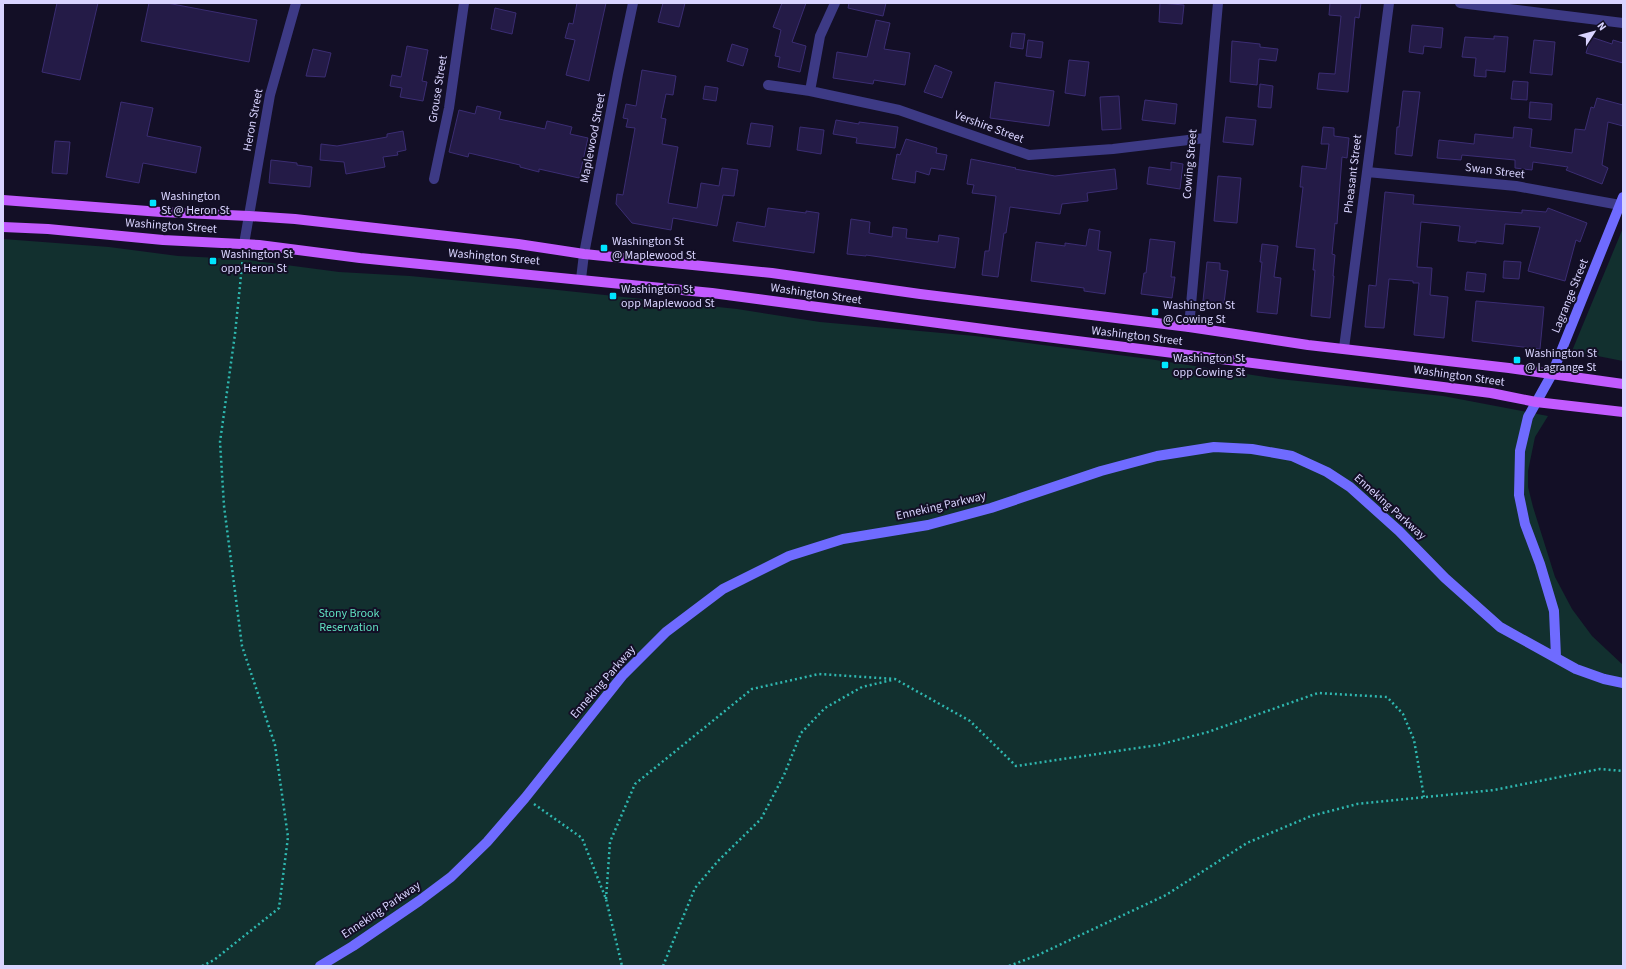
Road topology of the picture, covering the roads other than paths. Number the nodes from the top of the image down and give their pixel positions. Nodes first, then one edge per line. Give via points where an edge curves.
1 (296, 3) edge
2 (464, 3) edge
3 (633, 3) edge
4 (836, 3) edge
5 (1218, 3) edge
6 (1389, 3) edge
7 (1460, 3) edge
8 (1623, 24) edge
9 (768, 85) dead end
10 (810, 91) junction
11 (1205, 138) junction
12 (1367, 172) junction
13 (434, 179) dead end
14 (3, 200) edge
15 (1622, 201) edge
16 (249, 216) junction
17 (3, 227) edge
18 (244, 244) junction
19 (584, 254) junction
20 (581, 279) junction
21 (1189, 327) junction
22 (1344, 348) junction
23 (1552, 374) junction
24 (1623, 384) edge
25 (1536, 402) junction
26 (1623, 412) edge
27 (1556, 657) junction
28 (1623, 683) edge
29 (320, 966) edge

1 - 16 street, Heron Street via 270,95
2 - 13 street, Grouse Street via 449,108
3 - 19 street, Maplewood Street
4 - 10 street via 820,36
5 - 11 street, Cowing Street
6 - 12 street, Pheasant Street
7 - 8 street
9 - 10 street, Vershire Street
10 - 11 street, Vershire Street via 900,110 1029,155 1113,149
11 - 21 street, Cowing Street
12 - 15 street, Swan Street via 1516,186
12 - 22 street, Pheasant Street
14 - 16 main road, Washington Street
15 - 23 main road, Lagrange Street
16 - 18 street, Heron Street
16 - 19 main road, Washington Street via 518,244
17 - 18 main road, Washington Street
18 - 20 main road, Washington Street
19 - 20 street, Maplewood Street
19 - 21 main road, Washington Street via 772,273
20 - 25 main road, Washington Street via 712,293 1491,393
21 - 22 main road, Washington Street
22 - 23 main road, Washington Street
23 - 24 main road, Washington Street
23 - 25 main road, Lagrange Street
25 - 26 main road, Washington Street
25 - 27 main road, Lagrange Street via 1528,417 1520,451 1519,495 1525,524 1554,611
27 - 28 main road, Enneking Parkway via 1576,669
27 - 29 main road, Enneking Parkway via 1500,627 1445,578 1399,530 1350,487 1327,472 1292,456 1252,449 1214,447 1157,456 1101,470 991,508 928,525 843,538 789,556 723,589 666,632 624,675 525,798 451,877 365,938

